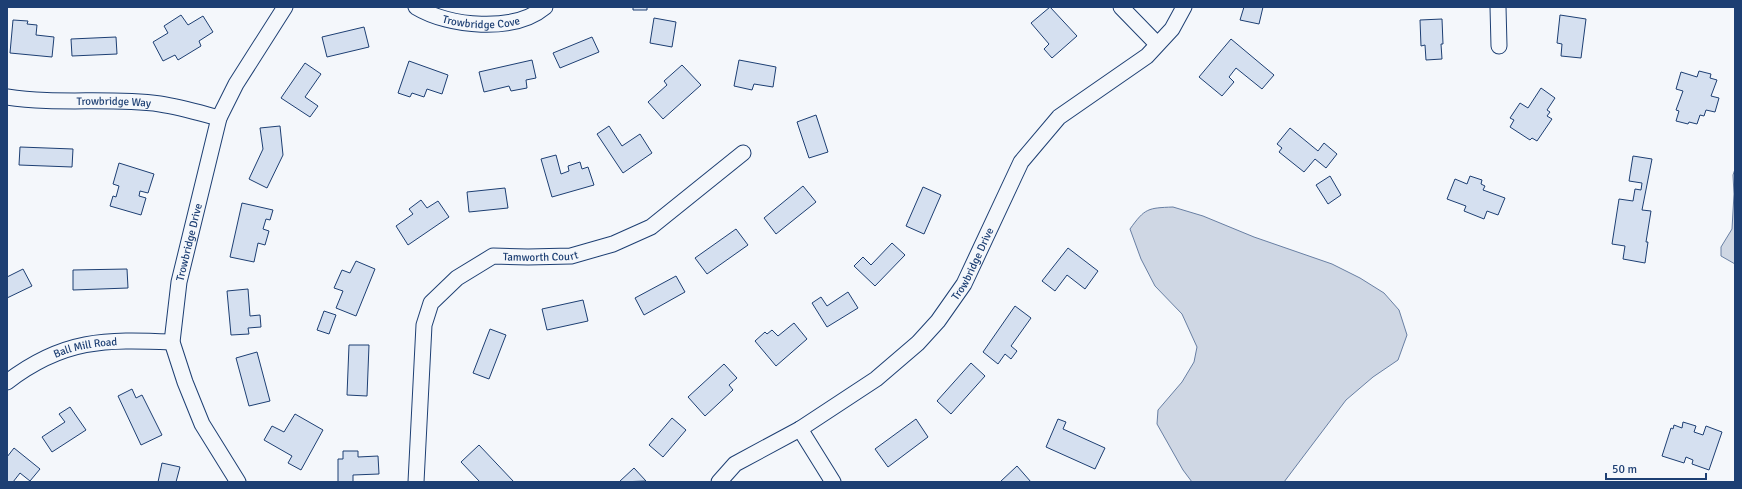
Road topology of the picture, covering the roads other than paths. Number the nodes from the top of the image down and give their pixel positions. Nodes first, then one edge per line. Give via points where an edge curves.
1 (285, 7) edge
2 (416, 7) edge
3 (545, 7) edge
4 (1121, 7) edge
5 (1184, 7) edge
6 (1498, 7) edge
7 (1157, 44) junction
8 (1499, 46) dead end
9 (7, 97) edge
10 (219, 118) junction
11 (743, 153) dead end
12 (172, 342) junction
13 (7, 382) edge
14 (800, 429) junction
15 (238, 482) edge
16 (416, 482) edge
17 (719, 482) edge
18 (833, 482) edge

1 - 10 street, Trowbridge Drive via 236,84
2 - 3 street, Trowbridge Cove via 445,20 474,24 508,23
4 - 7 street
5 - 7 street, Trowbridge Drive via 1172,29
6 - 8 street
7 - 14 street, Trowbridge Drive via 1147,56 1059,117 1031,148 1021,162 964,284 938,321 918,343 876,379
9 - 10 street, Trowbridge Way via 31,101 160,104
10 - 12 street, Trowbridge Drive via 179,282
11 - 16 street, Tamworth Court via 651,227 613,244 571,256 493,256 457,278 431,303 424,325
12 - 13 street, Ball Mill Road via 124,340 87,344 59,351 23,369
12 - 15 street, Trowbridge Drive via 202,424
14 - 17 street, Trowbridge Drive via 735,464
14 - 18 street

